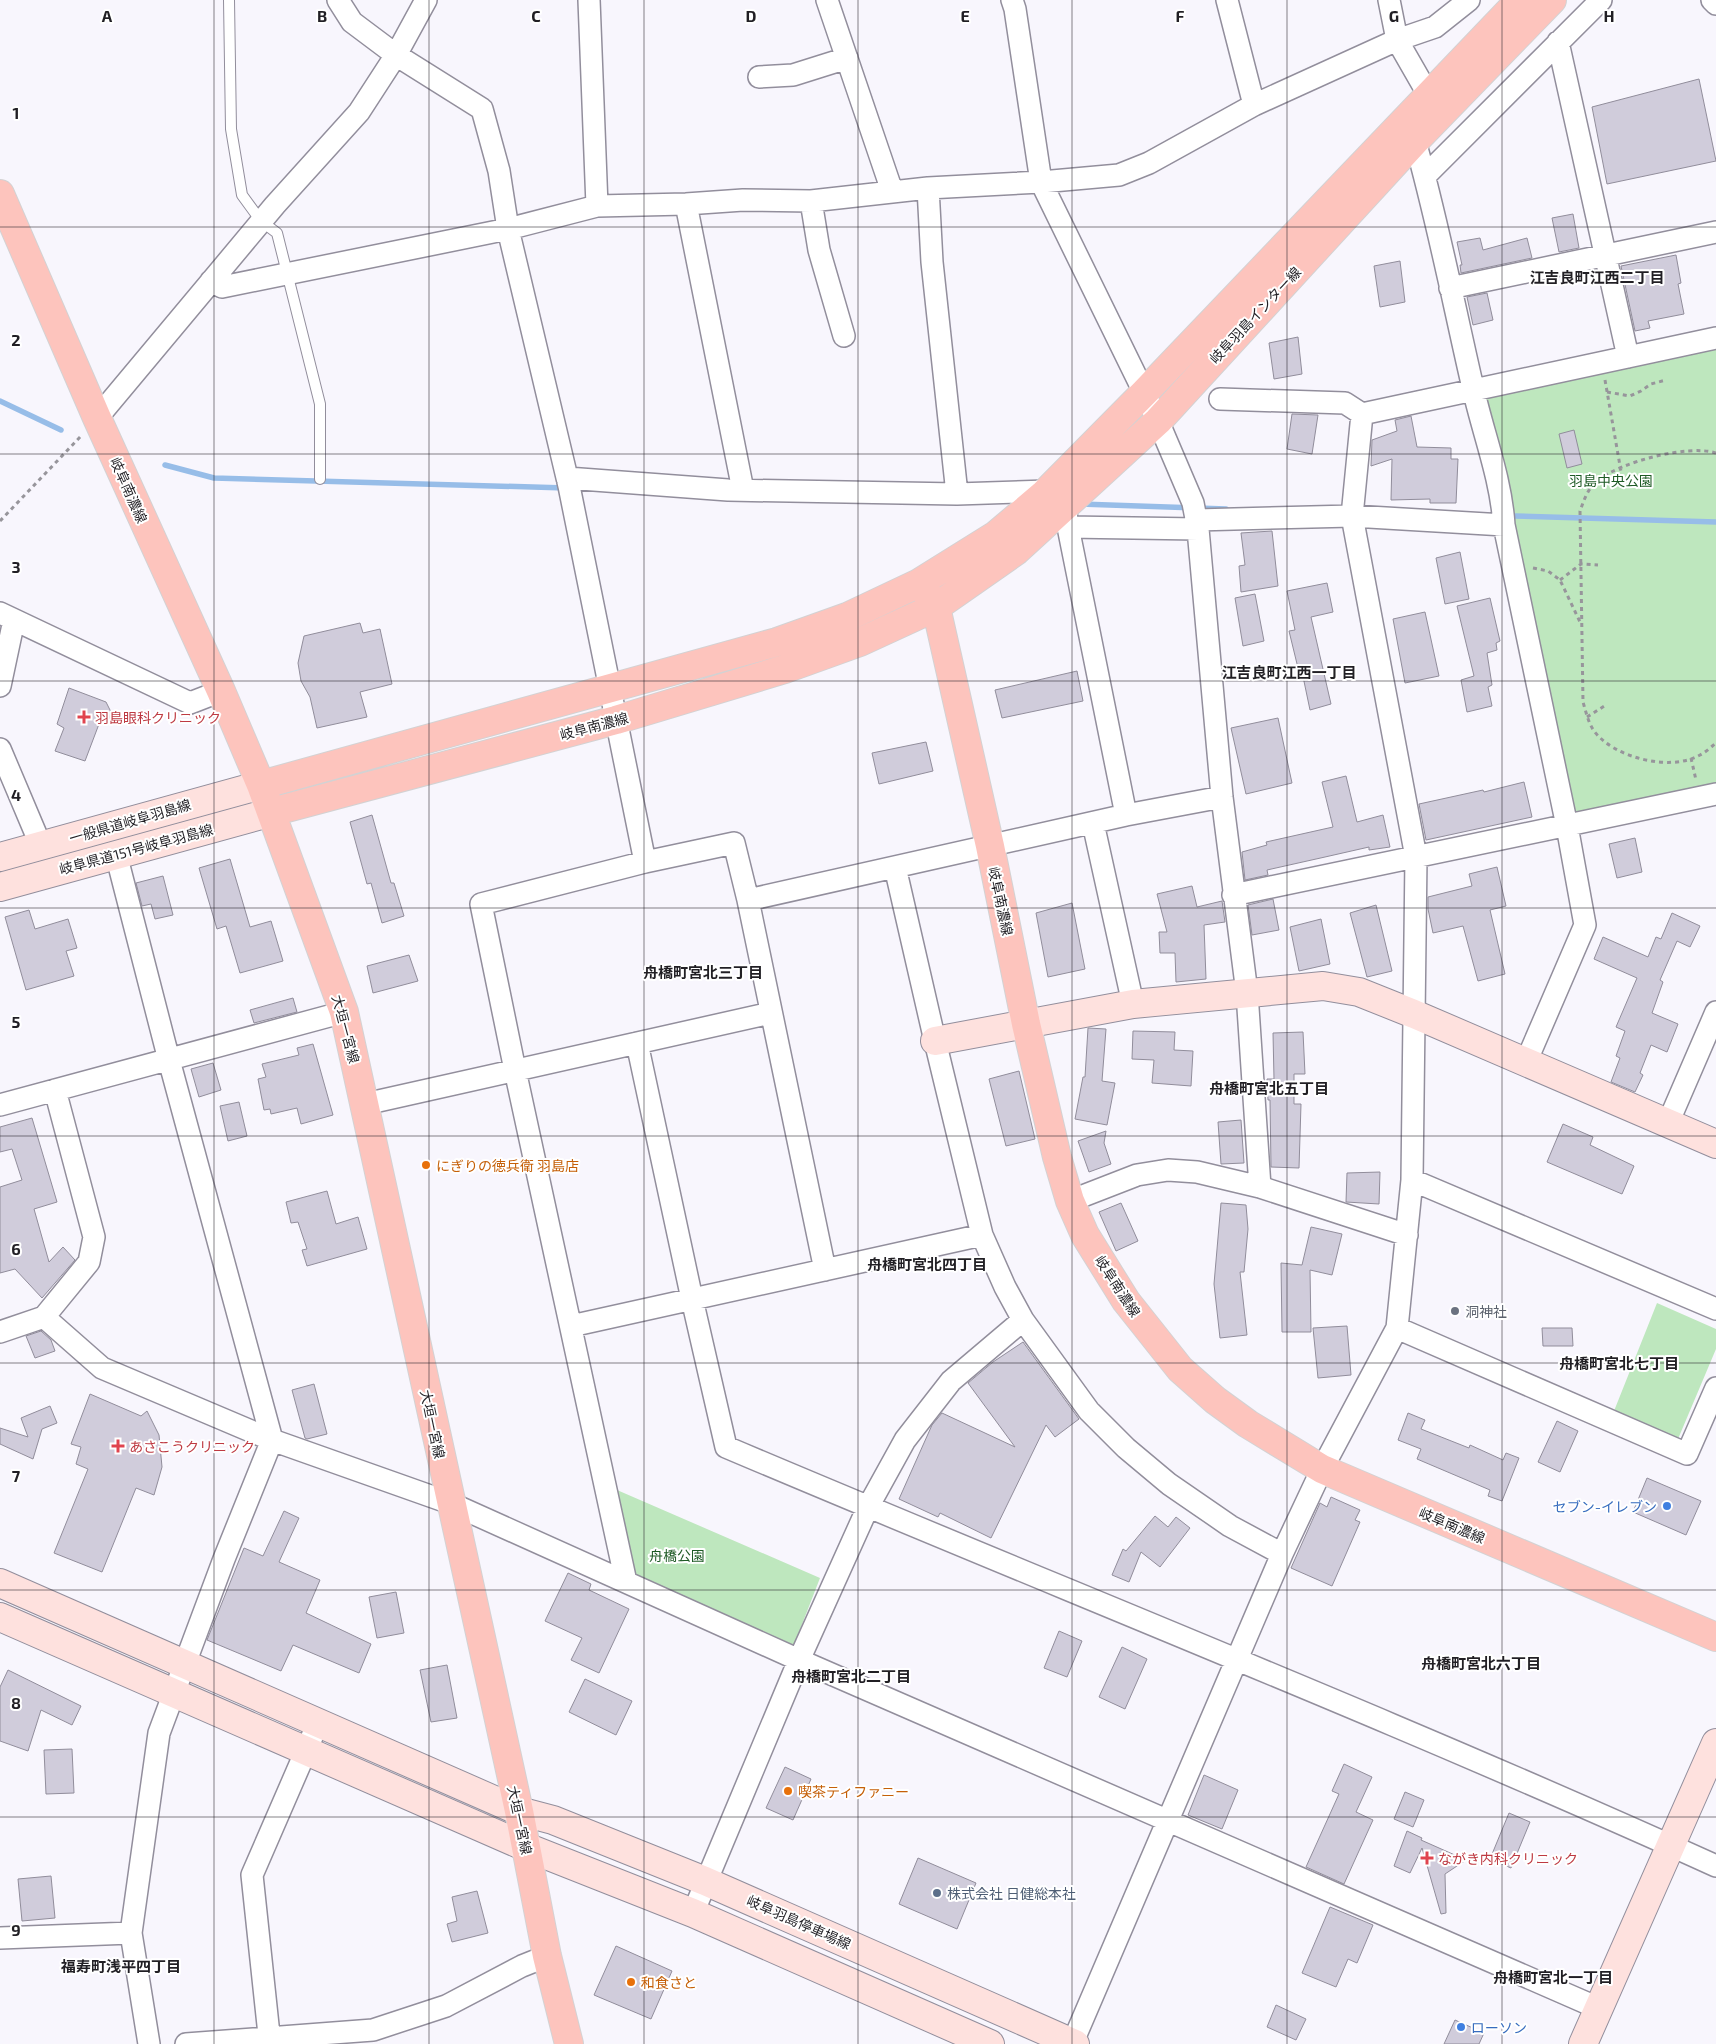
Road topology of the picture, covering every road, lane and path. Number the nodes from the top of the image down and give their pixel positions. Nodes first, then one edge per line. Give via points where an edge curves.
1 (229, 0) edge
2 (338, 0) edge
3 (426, 0) edge
4 (589, 0) edge
5 (827, 0) edge
6 (1012, 0) edge
7 (1227, 0) edge
8 (1389, 0) edge
9 (1469, 0) edge
10 (1520, 0) edge
11 (1552, 0) edge
12 (1602, 0) edge
13 (1712, 0) edge
14 (1716, 4) edge
15 (1397, 40) junction
16 (1558, 42) junction
17 (396, 55) junction
18 (847, 58) junction
19 (759, 77) dead end
20 (1428, 94) junction
21 (1254, 105) junction
22 (1415, 141) junction
23 (1425, 176) junction
24 (1041, 182) junction
25 (928, 188) junction
26 (892, 191) junction
27 (0, 194) edge
28 (811, 201) junction
29 (686, 204) junction
30 (597, 206) junction
31 (261, 221) junction
32 (508, 229) junction
33 (1716, 232) edge
34 (1605, 255) junction
35 (287, 274) junction
36 (211, 281) junction
37 (1450, 288) junction
38 (844, 336) dead end
39 (1716, 338) edge
40 (1628, 357) junction
41 (1604, 376) dead end
42 (1666, 380) dead end
43 (1473, 390) junction
44 (1607, 392) junction
45 (1144, 393) junction
46 (1220, 399) dead end
47 (1362, 414) junction
48 (97, 418) junction
49 (1158, 421) junction
50 (1716, 453) edge
51 (1621, 467) junction
52 (320, 479) dead end
53 (568, 482) junction
54 (1623, 483) dead end
55 (743, 490) junction
56 (957, 494) junction
57 (1057, 506) junction
58 (1352, 516) junction
59 (1195, 517) junction
60 (0, 521) edge
61 (1504, 525) junction
62 (1006, 543) junction
63 (1581, 564) junction
64 (1598, 564) dead end
65 (1531, 568) dead end
66 (1560, 580) junction
67 (919, 583) junction
68 (936, 607) junction
69 (7, 617) edge
70 (1582, 626) junction
71 (1, 678) edge
72 (609, 688) junction
73 (221, 691) junction
74 (1606, 705) dead end
75 (1587, 717) junction
76 (616, 720) junction
77 (1716, 743) edge
78 (0, 749) edge
79 (1691, 758) junction
80 (261, 785) junction
81 (1707, 791) edge
82 (1222, 797) junction
83 (272, 812) junction
84 (1126, 815) junction
85 (1093, 822) junction
86 (1567, 826) junction
87 (41, 846) junction
88 (990, 846) junction
89 (116, 854) junction
90 (1416, 856) junction
91 (0, 857) edge
92 (646, 862) junction
93 (896, 867) junction
94 (0, 887) edge
95 (1233, 895) junction
96 (748, 900) junction
97 (1247, 994) junction
98 (1133, 1004) junction
99 (344, 1012) junction
100 (1716, 1012) edge
101 (772, 1013) junction
102 (1414, 1014) junction
103 (1026, 1024) junction
104 (935, 1041) junction
105 (637, 1043) junction
106 (169, 1060) junction
107 (1526, 1062) junction
108 (515, 1070) junction
109 (55, 1090) junction
110 (365, 1104) junction
111 (0, 1105) edge
112 (1668, 1123) junction
113 (1716, 1144) edge
114 (1412, 1180) junction
115 (1260, 1187) junction
116 (1070, 1201) junction
117 (982, 1235) junction
118 (1407, 1236) junction
119 (825, 1270) junction
120 (692, 1300) junction
121 (1716, 1309) edge
122 (44, 1317) junction
123 (1023, 1320) junction
124 (571, 1326) junction
125 (1397, 1328) junction
126 (0, 1332) edge
127 (1716, 1388) edge
128 (272, 1440) junction
129 (1322, 1469) junction
130 (450, 1503) junction
131 (868, 1507) junction
132 (1282, 1554) junction
133 (626, 1582) junction
134 (0, 1583) edge
135 (0, 1617) edge
136 (1716, 1637) edge
137 (1237, 1658) junction
138 (799, 1660) junction
139 (184, 1664) junction
140 (173, 1693) junction
141 (318, 1723) junction
142 (1716, 1742) edge
143 (306, 1752) junction
144 (519, 1812) junction
145 (1168, 1821) junction
146 (1669, 1845) junction
147 (526, 1847) junction
148 (1716, 1866) edge
149 (705, 1881) junction
150 (693, 1913) junction
151 (132, 1933) junction
152 (0, 1938) edge
153 (547, 1956) junction
154 (1598, 2008) junction
155 (269, 2041) edge
156 (149, 2044) edge
157 (186, 2044) edge
158 (569, 2044) edge
159 (990, 2044) edge
160 (1073, 2044) edge
161 (1582, 2044) edge

1 - 31 lane via 231,129 242,195
2 - 17 street via 352,22
3 - 17 street
4 - 30 street
5 - 18 street
6 - 24 street
7 - 21 street
8 - 15 street
9 - 15 street via 1435,27
10 - 20 main road, 岐阜羽島インター線
11 - 22 main road, 岐阜羽島インター線
12 - 16 street
13 - 14 street
15 - 20 street
15 - 21 street
16 - 23 street
16 - 34 street
17 - 31 street via 359,112
17 - 32 street via 482,109 499,172
18 - 19 street via 793,75
18 - 26 street
20 - 45 main road, 岐阜羽島インター線
21 - 24 street via 1149,163 1119,175
22 - 23 street
22 - 49 main road, 岐阜羽島インター線
23 - 37 street
24 - 25 street
24 - 45 street
25 - 26 street
25 - 56 street via 932,262
26 - 28 street
27 - 48 main road, 岐阜南濃線
28 - 29 street via 743,200
28 - 38 street via 819,250
29 - 30 street
29 - 55 street
30 - 32 street
31 - 35 lane via 277,233
31 - 36 street
32 - 35 street
32 - 53 street
33 - 34 street
34 - 37 street
34 - 40 street
35 - 36 street via 222,287
35 - 52 lane via 320,404
36 - 48 street
37 - 43 street
39 - 40 street
40 - 43 street
41 - 44 path
42 - 44 path via 1630,396
43 - 47 street
43 - 61 street via 1503,504
44 - 51 path
45 - 49 street
45 - 57 main road, 岐阜羽島インター線
46 - 47 street via 1345,403
47 - 58 street
48 - 60 path
48 - 73 main road, 岐阜南濃線
49 - 57 main road, 岐阜羽島インター線
49 - 59 street
50 - 51 path via 1706,450 1663,455
51 - 54 path
51 - 63 path via 1596,481 1586,495 1580,511
53 - 55 street
53 - 72 street
55 - 56 street
56 - 57 street
57 - 59 street
57 - 62 main road, 岐阜羽島インター線
57 - 84 street
58 - 59 street
58 - 61 street
58 - 90 street
59 - 82 street
61 - 86 street
62 - 67 main road, 岐阜羽島インター線
62 - 68 main road, 岐阜羽島インター線
63 - 64 path
63 - 66 path
63 - 70 path
65 - 66 path via 1548,571
66 - 70 path
67 - 68 main road, 岐阜南濃線
67 - 72 main road via 848,617 777,642
68 - 76 main road, 岐阜南濃線 via 860,642 785,669
68 - 88 main road, 岐阜南濃線
69 - 71 street
69 - 73 street via 190,703
70 - 75 path via 1583,702
72 - 76 street
72 - 80 main road
73 - 80 main road, 岐阜南濃線
74 - 75 path
75 - 79 path via 1594,731 1609,746 1629,755 1648,762
76 - 83 main road, 岐阜南濃線
76 - 92 street
77 - 79 path via 1700,756
78 - 87 street
79 - 81 path
80 - 83 main road, 岐阜南濃線
80 - 87 street, 一般県道岐阜羽島線
81 - 86 street
82 - 84 street
82 - 95 street
83 - 89 street, 岐阜県道151号岐阜羽島線
83 - 99 main road, 大垣一宮線
84 - 85 street
85 - 88 street
85 - 98 street
86 - 90 street
86 - 107 street via 1585,925
87 - 91 street, 一般県道岐阜羽島線
88 - 93 street
88 - 103 main road, 岐阜南濃線
89 - 94 street, 岐阜県道151号岐阜羽島線
89 - 106 street
90 - 95 street
90 - 102 street
92 - 96 street via 734,843
92 - 108 street via 481,904
93 - 96 street
93 - 104 street
95 - 97 street
96 - 101 street
97 - 98 street
97 - 102 street via 1324,986 1359,992
97 - 115 street
98 - 103 street
99 - 106 street
99 - 110 main road, 大垣一宮線
100 - 112 street
101 - 105 street
101 - 119 street
102 - 107 street
102 - 114 street
103 - 104 street
103 - 116 main road, 岐阜南濃線
104 - 117 street
105 - 108 street
105 - 120 street
106 - 109 street
106 - 128 street
107 - 112 street
108 - 110 street
108 - 124 street
109 - 111 street
109 - 122 street via 94,1237 89,1262
110 - 130 main road, 大垣一宮線
112 - 113 street
114 - 118 street
114 - 121 street
115 - 116 street via 1197,1172 1168,1170 1137,1175
115 - 118 street
116 - 129 main road, 岐阜南濃線 via 1085,1235 1126,1301 1180,1369 1248,1424
117 - 119 street
117 - 123 street
118 - 125 street
119 - 120 street
120 - 124 street
120 - 131 street via 726,1447
122 - 126 street
122 - 128 street via 102,1368
123 - 131 street via 951,1381 905,1440
123 - 132 street via 1089,1410 1126,1448 1169,1484 1230,1526
124 - 133 street
125 - 127 street via 1687,1454
125 - 129 street
128 - 130 street
128 - 139 street
129 - 132 street
129 - 136 main road, 岐阜南濃線
130 - 133 street
130 - 144 main road, 大垣一宮線
131 - 137 street
131 - 138 street
132 - 137 street
133 - 138 street
134 - 139 street, 岐阜羽島停車場線
135 - 140 street
137 - 145 street
137 - 146 street
138 - 145 street
138 - 149 street
139 - 140 street
139 - 141 street, 岐阜羽島停車場線
140 - 143 street
140 - 151 street via 159,1733
141 - 143 street
141 - 144 street, 岐阜羽島停車場線
142 - 146 street
143 - 147 street
143 - 155 street via 252,1875
144 - 147 main road, 大垣一宮線
144 - 149 street, 岐阜羽島停車場線 via 553,1820
145 - 154 street
145 - 160 street
146 - 148 street
146 - 154 street
147 - 150 street
147 - 153 main road, 大垣一宮線
149 - 150 street
149 - 160 street, 岐阜羽島停車場線
150 - 159 street
151 - 152 street
151 - 156 street
153 - 155 street via 446,2006 373,2030
153 - 158 main road, 大垣一宮線
154 - 161 street
155 - 157 street

